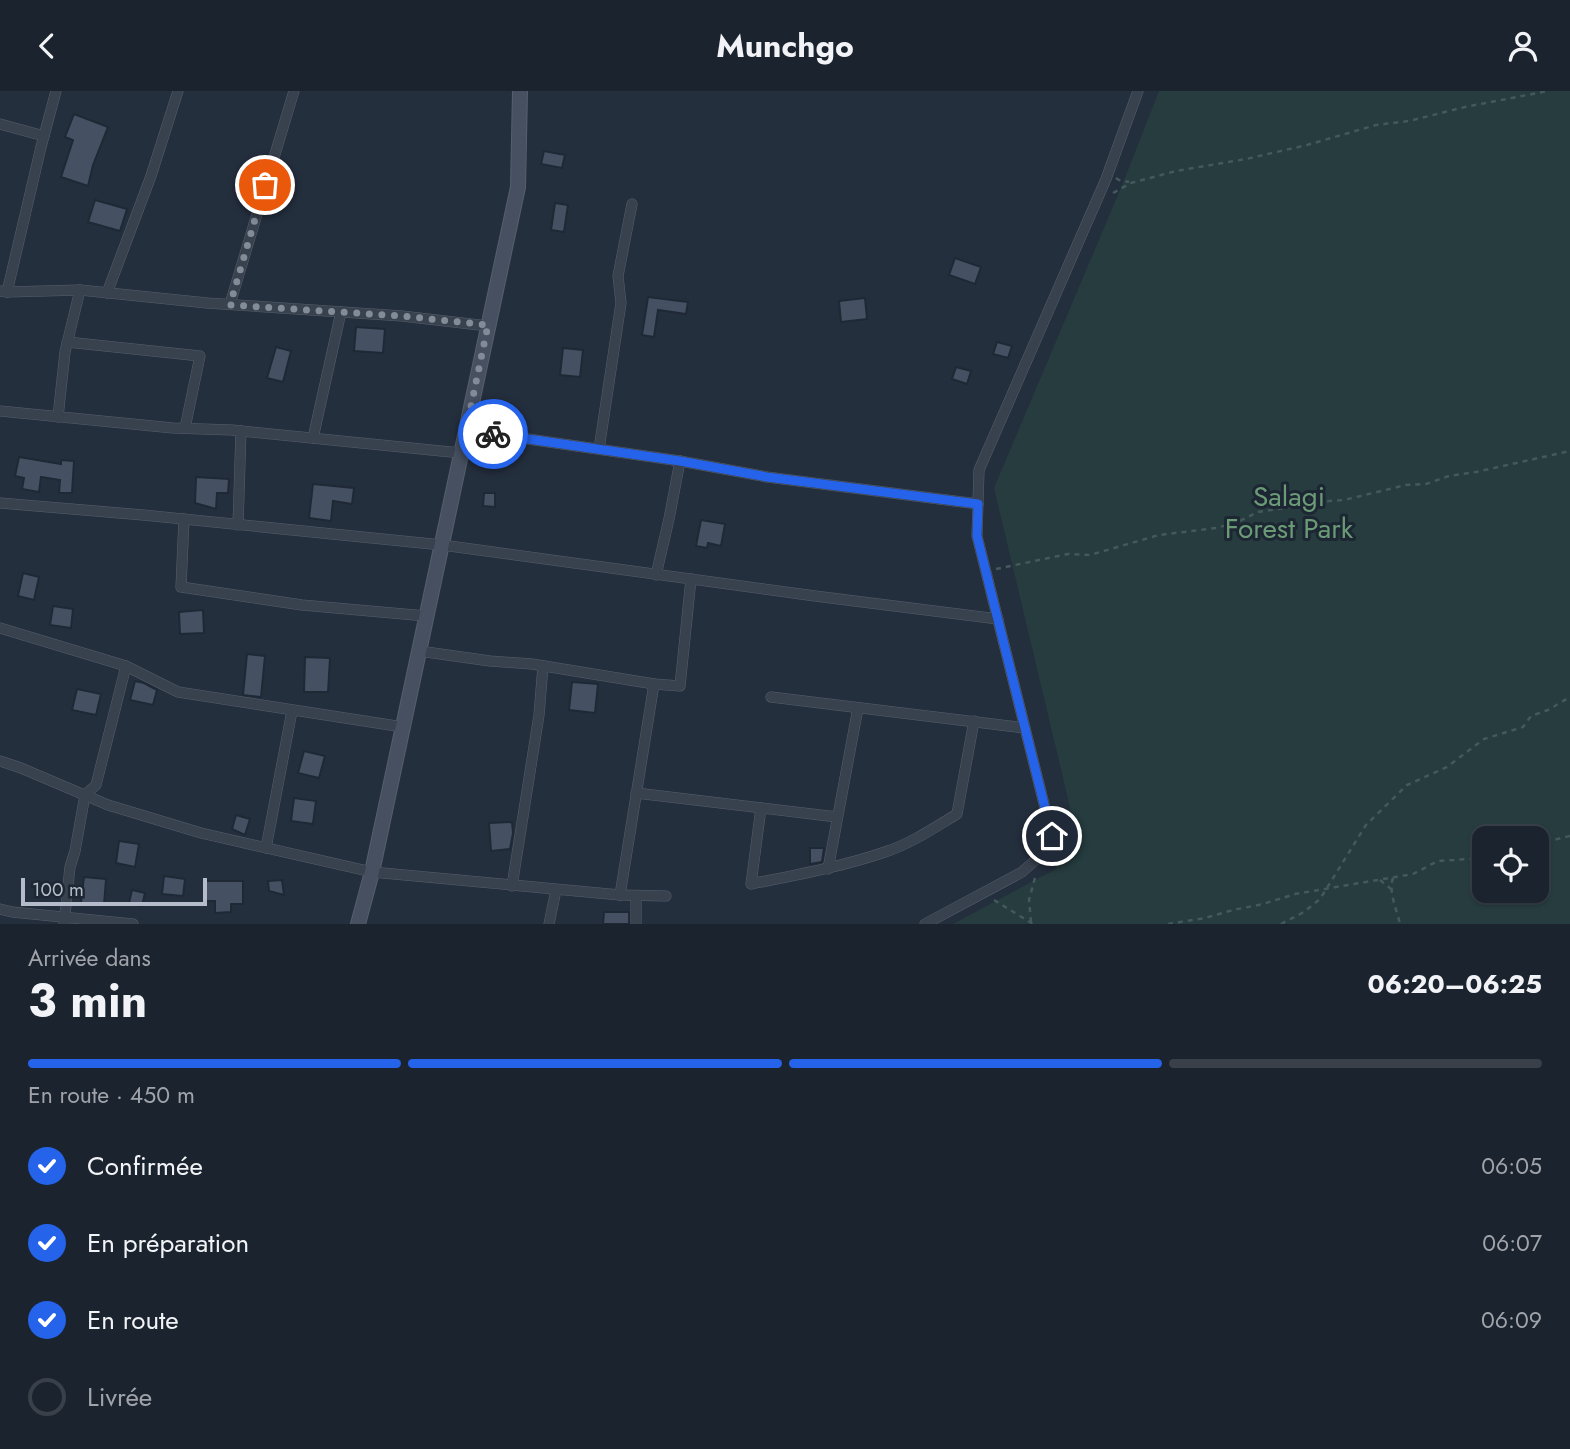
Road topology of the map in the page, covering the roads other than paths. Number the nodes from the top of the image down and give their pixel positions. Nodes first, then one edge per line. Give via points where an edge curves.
1 (56, 91) edge
2 (178, 91) edge
3 (294, 91) edge
4 (520, 91) edge
5 (1138, 91) edge
6 (0, 124) edge
7 (44, 136) junction
8 (632, 204) dead end
9 (80, 290) junction
10 (4, 291) edge
11 (107, 293) junction
12 (230, 305) junction
13 (341, 312) junction
14 (488, 325) junction
15 (67, 342) junction
16 (0, 411) edge
17 (58, 417) junction
18 (185, 428) junction
19 (466, 430) junction
20 (242, 431) junction
21 (313, 438) junction
22 (599, 449) junction
23 (461, 453) junction
24 (680, 461) junction
25 (0, 503) edge
26 (978, 504) junction
27 (184, 519) junction
28 (238, 524) junction
29 (442, 545) junction
30 (656, 575) junction
31 (691, 579) junction
32 (426, 616) junction
33 (998, 619) junction
34 (0, 628) edge
35 (419, 651) junction
36 (126, 666) junction
37 (543, 666) junction
38 (654, 684) junction
39 (771, 698) dead end
40 (858, 708) junction
41 (292, 711) junction
42 (974, 721) junction
43 (403, 727) junction
44 (1025, 728) junction
45 (0, 761) edge
46 (636, 793) junction
47 (85, 795) junction
48 (761, 808) junction
49 (837, 817) junction
50 (266, 848) junction
51 (828, 869) junction
52 (372, 872) junction
53 (512, 886) junction
54 (556, 890) junction
55 (620, 895) junction
56 (636, 896) junction
57 (666, 896) dead end
58 (0, 909) edge
59 (65, 920) edge
60 (133, 924) edge
61 (358, 924) edge
62 (549, 924) edge
63 (636, 924) edge
64 (925, 924) edge

1 - 7 street
2 - 11 street
3 - 12 street
4 - 14 street via 517,187
5 - 26 street via 1098,197 979,470
6 - 7 street
7 - 10 street
8 - 22 street via 618,276 621,303
9 - 10 street
9 - 11 street
9 - 15 street
11 - 12 street
12 - 13 street
13 - 14 street
13 - 21 street
14 - 19 street
15 - 17 street
15 - 18 street via 200,356
16 - 17 street
17 - 18 street
18 - 20 street
19 - 22 street
19 - 23 street
20 - 21 street
20 - 28 street
21 - 23 street
22 - 24 street
23 - 29 street
24 - 26 street
24 - 30 street
25 - 27 street
26 - 33 street via 977,536
27 - 28 street
27 - 32 street via 180,587 302,605
28 - 29 street
29 - 30 street
29 - 32 street
30 - 31 street
31 - 33 street
31 - 38 street via 680,686
32 - 35 street
33 - 44 street
34 - 36 street
35 - 37 street
35 - 43 street
36 - 41 street via 178,692
36 - 47 street via 96,785
37 - 38 street
37 - 53 street
38 - 46 street
39 - 40 street
40 - 42 street
40 - 49 street
41 - 43 street
41 - 50 street
42 - 44 street
42 - 51 street via 957,814 887,852
43 - 52 street
44 - 64 street via 1052,836 1040,856 1022,872
45 - 47 street
46 - 48 street
46 - 55 street
47 - 50 street via 174,825
47 - 59 street
48 - 49 street
48 - 51 street via 751,884
49 - 51 street
50 - 52 street
52 - 53 street
52 - 61 street
53 - 54 street
54 - 55 street
54 - 62 street
55 - 56 street
56 - 57 street
56 - 63 street
58 - 59 street
59 - 60 street

